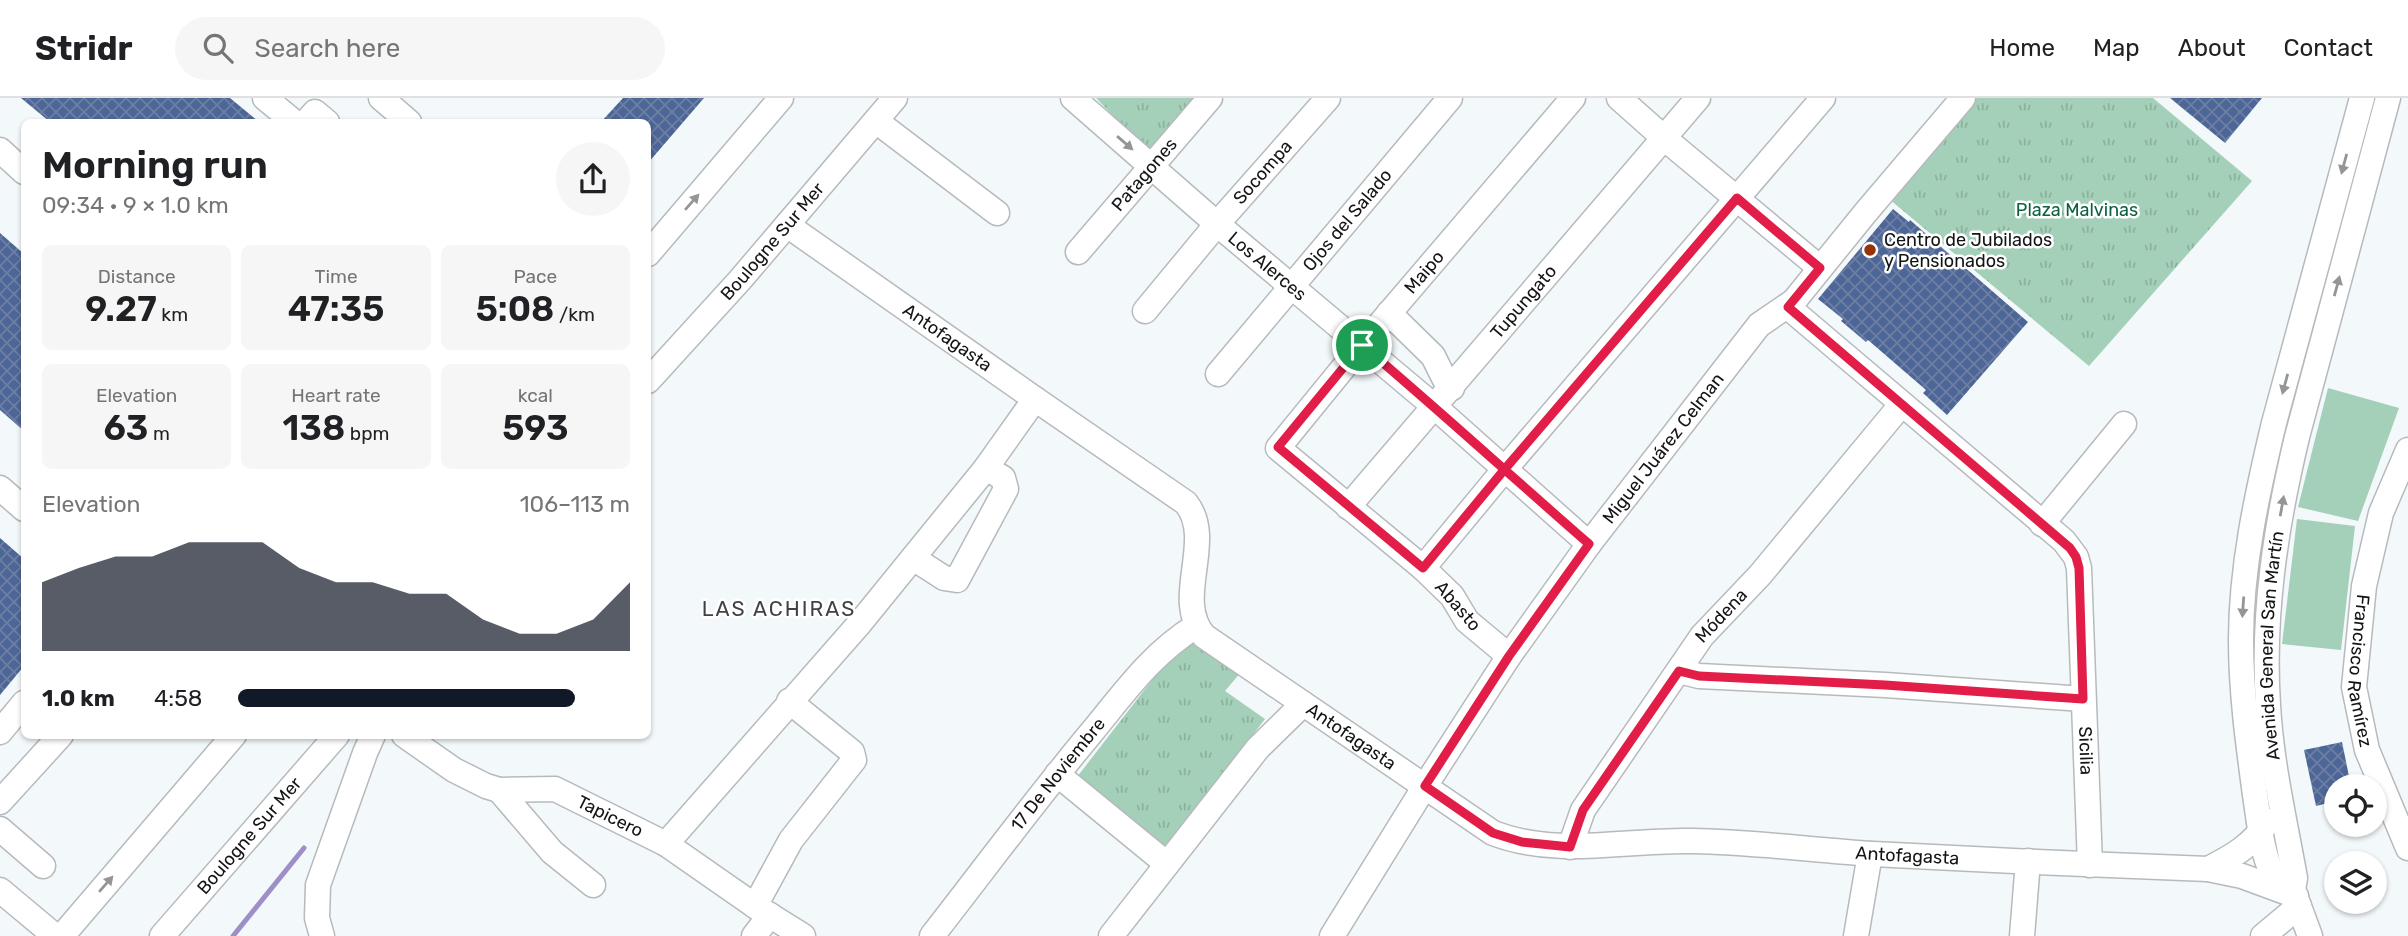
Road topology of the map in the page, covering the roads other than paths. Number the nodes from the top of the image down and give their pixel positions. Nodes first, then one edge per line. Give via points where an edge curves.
1 (265, 98) edge
2 (381, 98) edge
3 (781, 98) edge
4 (895, 98) edge
5 (1210, 98) edge
6 (1328, 98) edge
7 (1450, 98) edge
8 (1573, 98) edge
9 (1619, 98) edge
10 (1698, 98) edge
11 (1823, 98) edge
12 (1964, 98) edge
13 (2362, 98) edge
14 (2388, 98) edge
15 (1076, 99) edge
16 (290, 119) edge
17 (309, 119) edge
18 (323, 119) edge
19 (406, 119) edge
20 (876, 121) junction
21 (1664, 138) junction
22 (0, 150) edge
23 (1152, 167) junction
24 (21, 169) edge
25 (1737, 198) junction
26 (997, 213) dead end
27 (1217, 224) junction
28 (787, 225) junction
29 (651, 250) edge
30 (1078, 252) dead end
31 (1820, 268) junction
32 (1291, 285) junction
33 (1788, 307) junction
34 (1144, 311) dead end
35 (1389, 313) junction
36 (1362, 345) junction
37 (1219, 374) dead end
38 (651, 379) edge
39 (1452, 388) junction
40 (1035, 399) junction
41 (1901, 405) junction
42 (1435, 407) junction
43 (2124, 424) dead end
44 (1278, 447) joint
45 (2408, 450) edge
46 (986, 468) junction
47 (1504, 470) junction
48 (0, 488) edge
49 (21, 506) edge
50 (1348, 507) junction
51 (2042, 524) junction
52 (1589, 544) junction
53 (913, 558) junction
54 (1423, 568) junction
55 (1196, 626) junction
56 (1509, 656) junction
57 (1679, 671) junction
58 (2083, 699) junction
59 (789, 701) junction
60 (1303, 704) junction
61 (21, 707) edge
62 (0, 732) edge
63 (57, 739) edge
64 (231, 739) edge
65 (334, 739) edge
66 (371, 739) edge
67 (410, 739) edge
68 (1057, 774) junction
69 (1425, 786) junction
70 (499, 790) junction
71 (2281, 800) junction
72 (0, 802) edge
73 (0, 829) edge
74 (2261, 833) junction
75 (666, 844) junction
76 (1570, 847) junction
77 (2408, 848) edge
78 (1870, 853) junction
79 (2028, 862) junction
80 (1167, 864) junction
81 (2090, 865) junction
82 (43, 866) dead end
83 (2208, 869) junction
84 (593, 885) dead end
85 (2296, 897) junction
86 (4, 903) edge
87 (763, 911) junction
88 (55, 936) edge
89 (62, 936) edge
90 (162, 936) edge
91 (321, 936) edge
92 (754, 936) edge
93 (803, 936) edge
94 (932, 936) edge
95 (1111, 936) edge
96 (1332, 936) edge
97 (1856, 936) edge
98 (2022, 936) edge
99 (2263, 936) edge
100 (2310, 936) edge

1 - 16 street
2 - 19 street
29 -> 3 street
4 - 20 street, Boulogne Sur Mer
5 - 23 street, Patagones
6 - 27 street, Socompa
7 - 32 street, Ojos del Salado
8 - 35 street, Maipo
9 - 21 street
10 - 21 street, Tupungato
11 - 25 street
12 - 31 street, Miguel Juárez Celman
13 -> 74 street, Avenida General San Martín via 2274,424 2250,538 2242,663
71 -> 14 street, Avenida General San Martín via 2268,706 2267,638 2276,540 2297,437
15 -> 23 street, Los Alerces
17 - 18 street via 315,112
20 - 26 street
20 - 28 street, Boulogne Sur Mer
21 - 25 street
21 - 39 street, Tupungato
22 - 24 street
23 - 27 street, Los Alerces
23 - 30 street, Patagones
25 - 31 street
25 - 47 street
27 - 32 street, Los Alerces
27 - 34 street, Socompa
28 - 38 street, Boulogne Sur Mer
28 - 40 street, Antofagasta
31 - 33 street, Miguel Juárez Celman
32 - 36 street, Los Alerces
32 - 37 street, Ojos del Salado
33 - 41 street, Sicilia
33 - 52 street, Miguel Juárez Celman via 1759,325
35 - 36 street, Maipo
35 - 39 street via 1433,356
36 - 42 street, Los Alerces
36 - 44 street, Maipo
39 - 42 street, Tupungato
40 - 46 street
40 - 55 street, Antofagasta via 1194,513 1198,527 1191,602
41 - 51 street, Sicilia
41 - 57 street, Módena via 1760,575 1702,636
42 - 47 street, Los Alerces
42 - 50 street, Tupungato
43 - 51 street
44 - 50 street, Abasto
45 - 77 street, Francisco Ramírez via 2381,513 2364,586 2354,687 2367,751
46 - 53 street
46 - 53 street via 1003,478 1006,489 957,580 944,578
47 - 52 street, Los Alerces
47 - 54 street
48 - 49 street
50 - 54 street, Abasto
51 - 58 street, Sicilia via 2070,548 2079,568
52 - 56 street, Miguel Juárez Celman
53 - 59 street
54 - 56 street, Abasto via 1452,596 1467,621
55 - 60 street, Antofagasta
55 - 68 street, 17 De Noviembre via 1153,658
56 - 69 street, Miguel Juárez Celman
57 - 58 street via 1699,676
57 - 76 street, Módena via 1583,810
58 - 81 street, Sicilia
59 - 75 street
59 - 87 street via 852,752 854,760 791,840
60 - 69 street, Antofagasta
60 - 80 street via 1258,748
61 - 62 street
63 - 72 street
89 -> 64 street
65 - 90 street, Boulogne Sur Mer
66 - 91 street via 318,885
67 - 70 street, Tapicero via 454,770
68 - 80 street
68 - 94 street, 17 De Noviembre
69 - 76 street, Antofagasta via 1493,833 1522,842
69 - 96 street, Miguel Juárez Celman
70 - 75 street, Tapicero via 555,789
70 - 84 street via 552,852
71 - 74 street
71 - 85 street, Avenida General San Martín
73 - 82 street
74 - 83 street via 2243,850
74 - 85 street, Avenida General San Martín via 2272,874
75 - 87 street, Tapicero
76 - 78 street, Antofagasta via 1692,841
78 - 79 street, Antofagasta
78 - 97 street
79 - 81 street, Antofagasta
79 - 98 street
80 - 95 street
81 - 83 street, Antofagasta
83 - 85 street, Antofagasta via 2242,876
85 - 99 street
85 - 100 street
86 - 88 street
87 - 92 street
87 - 93 street, Tapicero

